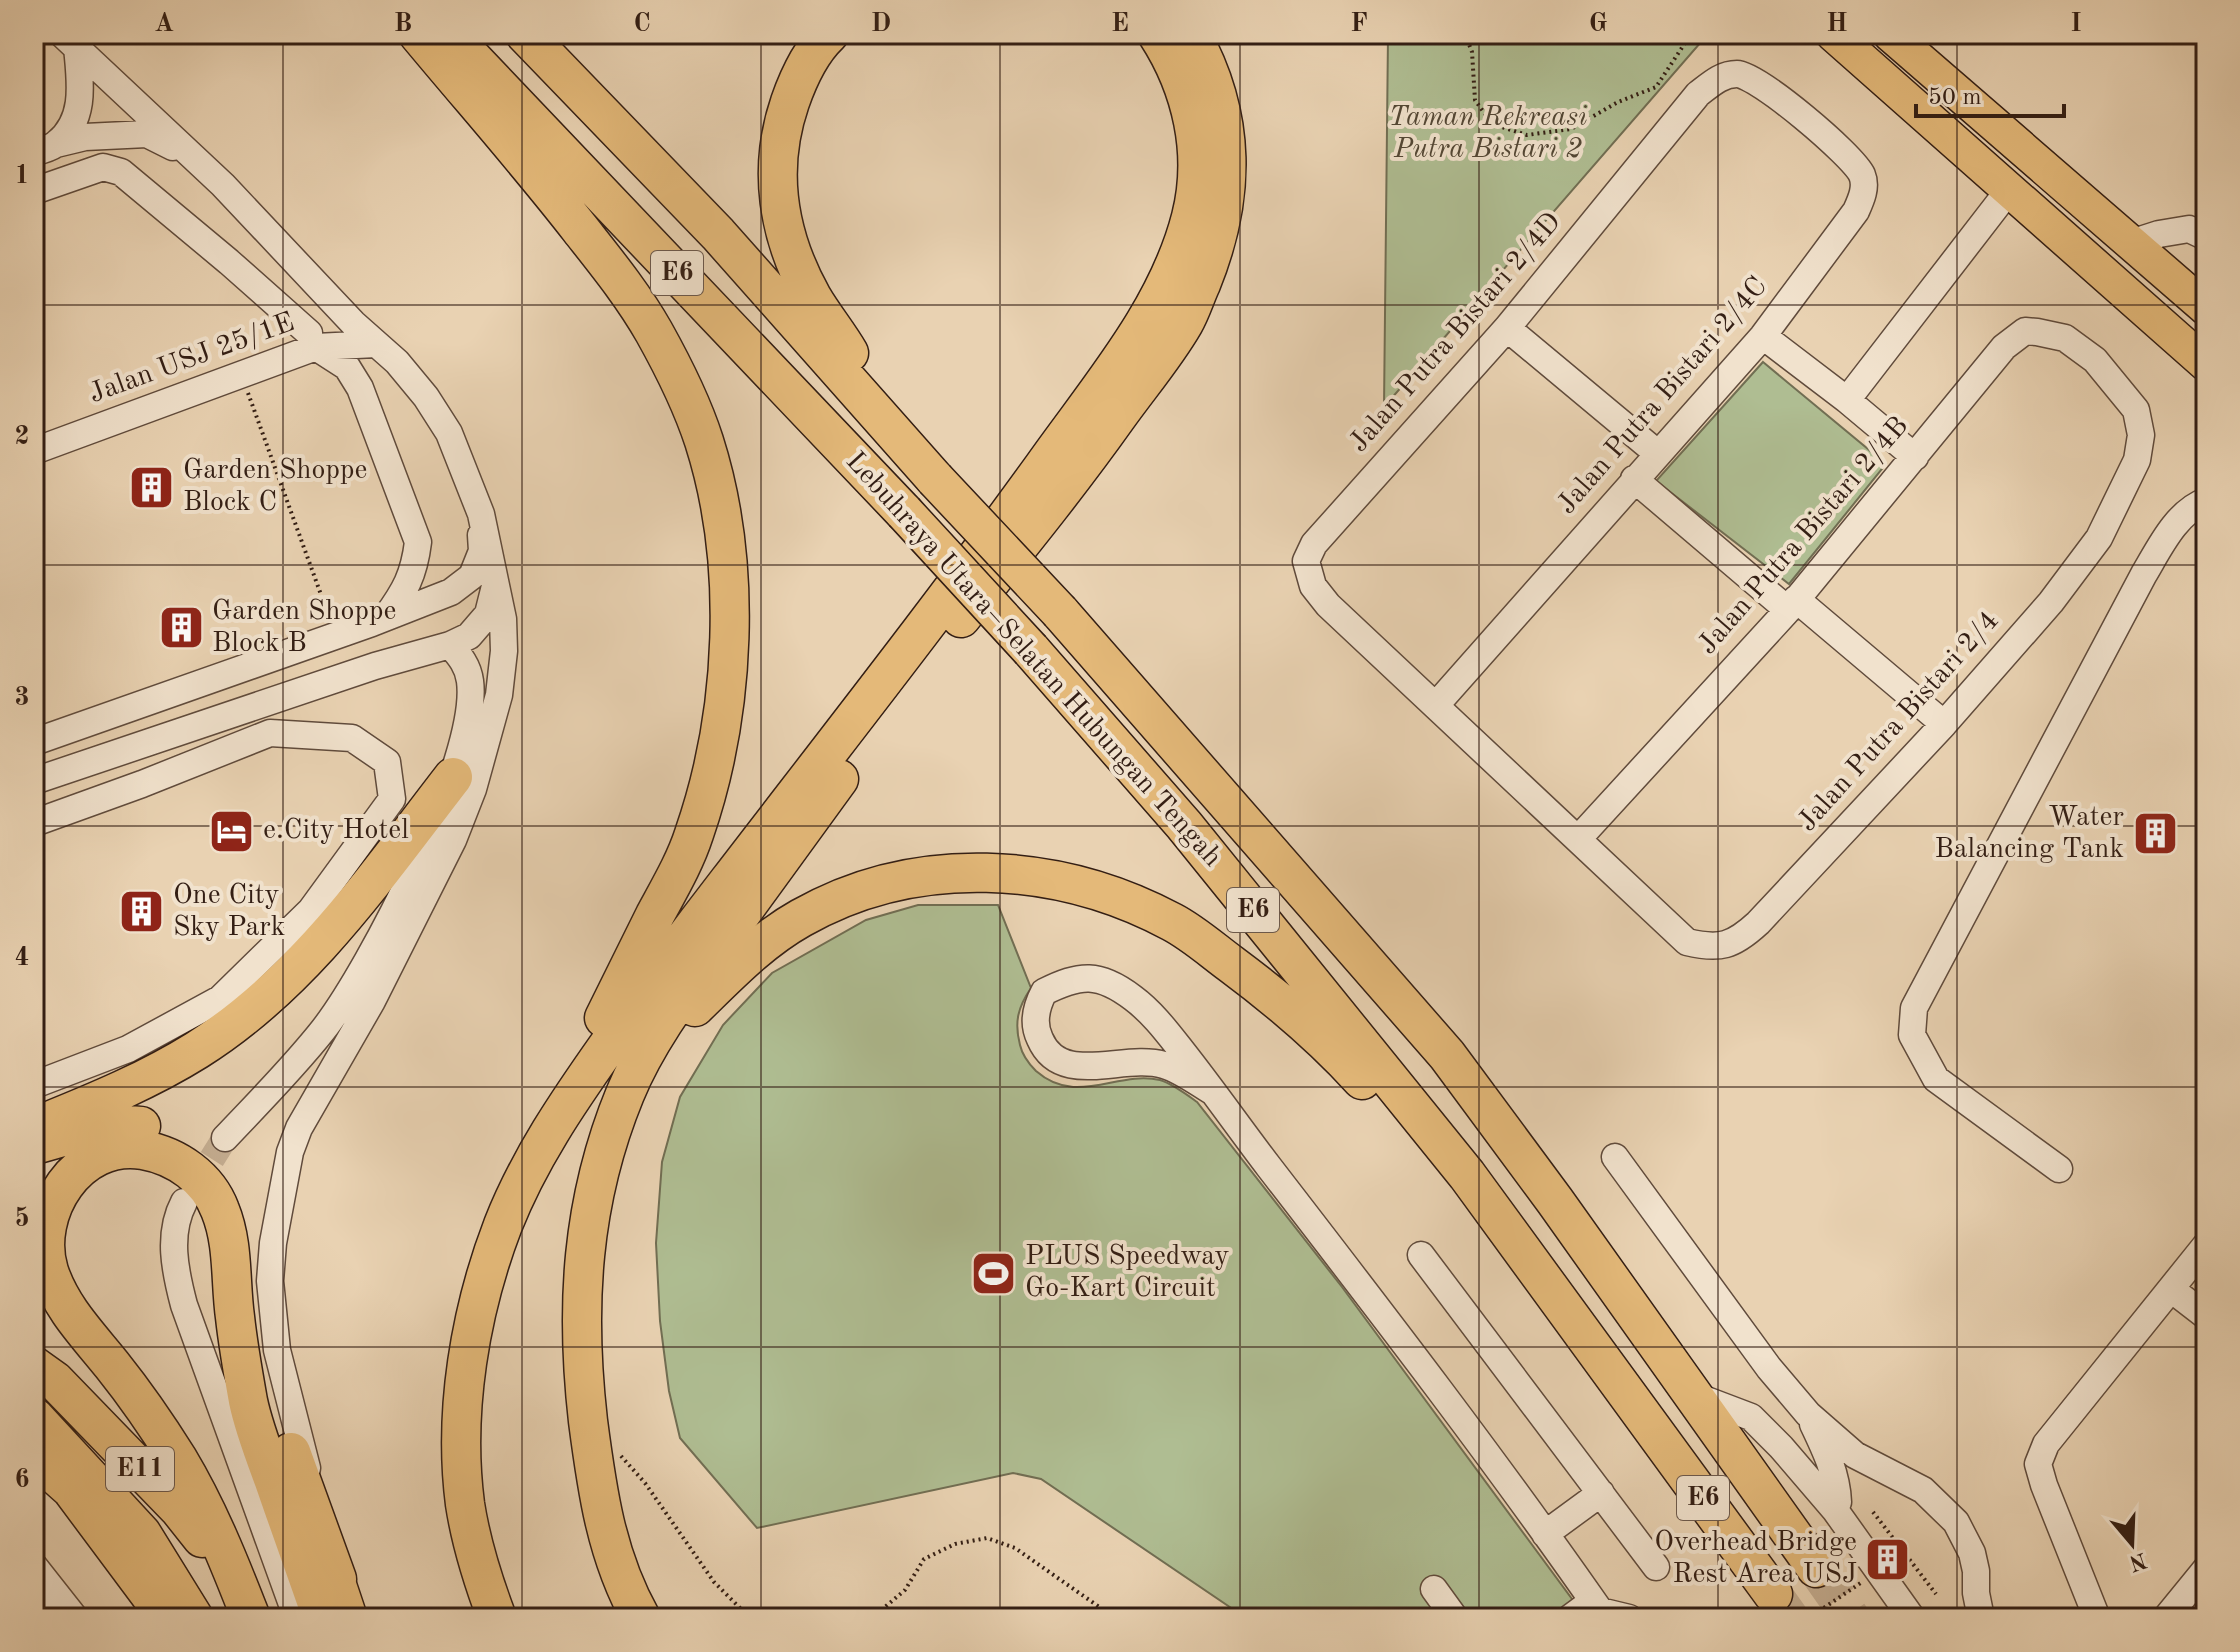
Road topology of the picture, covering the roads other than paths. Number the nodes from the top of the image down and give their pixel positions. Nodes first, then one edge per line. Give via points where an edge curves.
1 (418, 34) edge
2 (449, 34) edge
3 (525, 34) edge
4 (829, 34) edge
5 (1157, 34) edge
6 (1191, 34) edge
7 (1833, 34) edge
8 (1890, 34) edge
9 (69, 41) edge
10 (1807, 120) joint
11 (45, 148) edge
12 (191, 156) junction
13 (2009, 190) junction
14 (34, 191) edge
15 (2206, 237) edge
16 (2131, 243) junction
17 (323, 289) junction
18 (2206, 308) edge
19 (1507, 328) junction
20 (1763, 336) junction
21 (308, 344) junction
22 (376, 344) junction
23 (2095, 360) joint
24 (2206, 364) edge
25 (1847, 400) junction
26 (892, 430) junction
27 (34, 451) edge
28 (1657, 453) junction
29 (1915, 457) junction
30 (1634, 479) junction
31 (2206, 501) edge
32 (481, 514) junction
33 (496, 583) junction
34 (1792, 604) junction
35 (386, 617) junction
36 (450, 645) junction
37 (1436, 705) junction
38 (107, 716) junction
39 (1944, 724) junction
40 (34, 742) edge
41 (151, 742) junction
42 (109, 756) junction
43 (453, 777) junction
44 (34, 781) edge
45 (142, 784) junction
46 (34, 823) edge
47 (1578, 839) junction
48 (34, 1085) edge
49 (626, 1092) junction
50 (1213, 1092) junction
51 (568, 1101) junction
52 (34, 1127) edge
53 (225, 1138) tunnel mouth
54 (34, 1145) edge
55 (1615, 1157) dead end
56 (2059, 1169) dead end
57 (1467, 1175) junction
58 (184, 1202) tunnel mouth
59 (2206, 1245) edge
60 (1421, 1255) dead end
61 (2171, 1289) junction
62 (2206, 1316) edge
63 (34, 1366) edge
64 (1693, 1395) junction
65 (1808, 1414) junction
66 (34, 1417) edge
67 (34, 1456) edge
68 (1890, 1475) junction
69 (1601, 1493) junction
70 (1837, 1506) junction
71 (1545, 1534) junction
72 (34, 1566) edge
73 (1656, 1567) dead end
74 (1816, 1568) tunnel mouth
75 (2206, 1569) edge
76 (337, 1579) junction
77 (237, 1582) junction
78 (1434, 1589) dead end
79 (1773, 1594) tunnel mouth
80 (1600, 1610) edge
81 (71, 1612) edge
82 (1978, 1615) edge
83 (34, 1618) edge
84 (163, 1618) edge
85 (194, 1618) edge
86 (251, 1618) edge
87 (297, 1618) edge
88 (322, 1618) edge
89 (350, 1618) edge
90 (497, 1618) edge
91 (641, 1618) edge
92 (1455, 1618) edge
93 (1570, 1618) edge
94 (1629, 1618) edge
95 (1912, 1618) edge
96 (2097, 1618) edge
97 (2166, 1618) edge

1 - 51 highway via 556,198 653,330 704,441 726,559 725,699 706,793 693,836
2 - 57 highway, Lebuhraya Utara–Selatan Hubungan Tengah / E6, bridge via 1031,650 1184,825
3 - 26 highway, Lebuhraya Utara–Selatan Hubungan Tengah / E6 via 718,234
4 - 26 highway via 794,90 780,130 775,171 780,212 812,297
5 - 51 highway via 1187,95 1199,154 1190,222 1161,294 1135,339 1021,496 671,955
6 - 49 highway via 1220,100 1227,176 1217,241 1185,322 1072,480 916,673 688,986
7 - 13 main road
8 - 16 main road
9 - 11 street via 79,108 72,125
9 - 12 street
10 - 19 street, Jalan Putra Bistari 2/4D via 1753,78 1738,74 1724,76 1698,94
10 - 20 street, Jalan Putra Bistari 2/4C via 1854,162 1864,178 1863,194 1856,211
11 - 12 street via 85,137 147,134
12 - 17 street
13 - 24 main road
13 - 25 street
14 - 21 street via 103,167 121,172 229,262
15 - 16 street via 2189,229
16 - 18 main road
17 - 21 street
17 - 22 street
19 - 28 street
19 - 37 street, Jalan Putra Bistari 2/4D via 1314,544 1306,561 1313,586 1328,605
20 - 25 street
20 - 28 street, Jalan Putra Bistari 2/4C
21 - 22 street, Jalan USJ 25/1E
21 - 27 street, Jalan USJ 25/1E via 241,375
21 - 35 street via 347,367 360,388 418,542 415,567
22 - 32 street via 417,385 449,433
23 - 29 street, Jalan Putra Bistari 2/4B via 2065,338 2025,331 2004,347
23 - 39 street, Jalan Putra Bistari 2/4 via 2136,410 2141,435 2137,460 2099,538 2078,568
25 - 29 street
26 - 64 highway, Lebuhraya Utara–Selatan Hubungan Tengah / E6, bridge via 1060,612 1447,1055
28 - 30 street, Jalan Putra Bistari 2/4C
29 - 34 street, Jalan Putra Bistari 2/4B
30 - 34 street
30 - 37 street, Jalan Putra Bistari 2/4C
31 - 56 street via 2171,529 2144,574 1914,1008 1912,1035 1936,1079
32 - 33 street
32 - 35 street via 482,551 472,576 451,592
33 - 36 street via 488,614 469,636
33 - 76 street via 504,651 499,695 473,789 391,964 299,1128 273,1243 270,1281 277,1350
34 - 39 street
34 - 47 street, Jalan Putra Bistari 2/4B
35 - 38 street
36 - 41 street
36 - 43 street via 464,661 471,688
37 - 47 street, Jalan Putra Bistari 2/4
38 - 40 street
38 - 41 street
39 - 47 street, Jalan Putra Bistari 2/4 via 1758,923 1728,944 1706,947 1687,942
41 - 42 street
42 - 44 street
42 - 45 street
43 - 52 highway via 299,969 241,1019 183,1058 104,1099
43 - 53 street via 426,843 354,984 324,1029
45 - 46 street
45 - 48 street via 270,733 297,734 352,738 387,762 392,799 311,910 220,999 128,1049
49 - 57 highway via 644,1078 695,1008 751,952 801,917 869,888 930,873 997,871 1067,882 1173,923 1285,1005 1413,1137
49 - 91 highway via 603,1153 591,1208 580,1318 597,1494 613,1553
50 - 50 street via 1164,1065 1057,1062 1036,1031 1036,1007 1044,992 1082,977 1133,997
50 - 71 street
51 - 90 highway via 532,1161 503,1226 481,1293 468,1362 462,1432 465,1502 479,1569
54 - 76 highway via 130,1125 158,1128 204,1150 224,1170 240,1194 250,1227 259,1328 280,1422
55 - 65 street
57 - 79 highway, Lebuhraya Utara–Selatan Hubungan Tengah / E6
58 - 87 street via 174,1245 180,1290
59 - 61 street
60 - 69 street
61 - 62 street
61 - 96 street via 2046,1444 2038,1464
63 - 77 highway, E11 via 55,1381 179,1509
64 - 70 street via 1751,1417
64 - 74 highway, Lebuhraya Utara–Selatan Hubungan Tengah / E6
65 - 68 street via 1855,1455
65 - 70 street via 1832,1466
66 - 85 highway, E11 via 142,1534
67 - 84 highway via 71,1489
68 - 70 street via 1856,1476
68 - 82 street via 1923,1490 1965,1535 1976,1571
69 - 71 street
69 - 73 street
70 - 95 street
71 - 80 street
72 - 81 street
75 - 97 street
76 - 89 main road
77 - 86 highway, E11
77 - 88 highway via 178,1459 70,1314 48,1267 44,1240 50,1209 64,1183 86,1163 109,1153 140,1149 168,1156 204,1180 220,1210 230,1248 234,1316 249,1404
78 - 92 street
80 - 93 street
80 - 94 street
81 - 83 street

